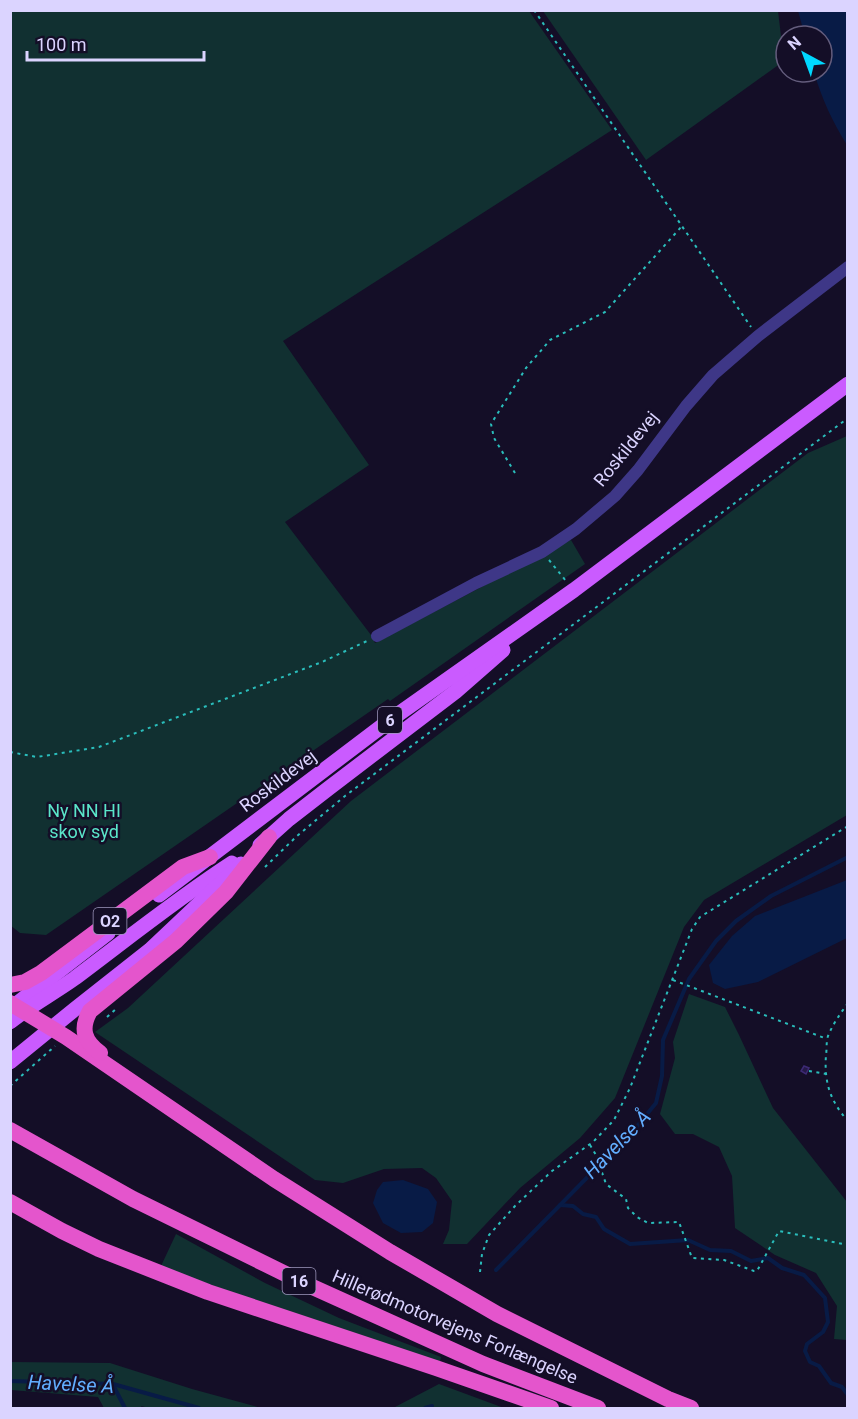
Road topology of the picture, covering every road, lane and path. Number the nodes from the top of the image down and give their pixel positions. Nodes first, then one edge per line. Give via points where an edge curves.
1 (534, 10) edge
2 (682, 226) junction
3 (848, 267) edge
4 (758, 336) junction
5 (848, 384) edge
6 (848, 418) edge
7 (516, 473) dead end
8 (542, 552) junction
9 (574, 590) junction
10 (377, 636) joint
11 (10, 752) edge
12 (848, 826) edge
13 (269, 837) junction
14 (210, 858) junction
15 (261, 871) dead end
16 (673, 980) junction
17 (10, 985) edge
18 (848, 1003) edge
19 (119, 1006) dead end
20 (15, 1007) edge
21 (10, 1022) edge
22 (84, 1027) junction
23 (57, 1035) junction
24 (827, 1039) junction
25 (10, 1062) edge
26 (809, 1071) dead end
27 (826, 1074) junction
28 (10, 1086) edge
29 (848, 1121) edge
30 (10, 1130) edge
31 (223, 1144) junction
32 (590, 1144) junction
33 (10, 1202) edge
34 (10, 1208) edge
35 (62, 1232) junction
36 (848, 1245) edge
37 (480, 1272) dead end
38 (551, 1408) edge
39 (598, 1408) edge
40 (692, 1408) edge

1 - 2 path
2 - 4 path
2 - 7 path via 605,312 550,340 526,368 491,424 494,438
3 - 4 street, Roskildevej
4 - 8 street, Roskildevej via 713,375 615,496
5 - 9 main road, Roskildevej / 6
6 - 15 path via 345,796
8 - 9 path
8 - 10 street, Roskildevej
9 - 13 main road, Roskildevej / 6 via 455,692
9 - 14 main road, Roskildevej / 6 via 390,720
10 - 11 path via 322,662 99,747 37,757
12 - 16 path via 700,917
13 - 20 main road, Roskildevej / 6 via 49,996
13 - 22 highway via 226,892 176,941 90,1011
13 - 23 main road, Roskildevej / 6
14 - 17 highway, O2 via 183,867 41,973
14 - 20 main road, Roskildevej / 6
16 - 24 path
16 - 32 path via 614,1120
18 - 24 path
19 - 22 path via 104,1020
20 - 21 main road, Roskildevej / 6
20 - 23 highway
22 - 31 highway via 91,1046 187,1112
23 - 25 main road, Roskildevej / 6
23 - 28 path
23 - 31 highway
24 - 27 path
26 - 27 path
27 - 29 path via 827,1087
30 - 39 highway, Hillerødmotorvejens Forlængelse / 16 via 133,1199 308,1285 483,1364
31 - 40 highway via 390,1252 497,1314
32 - 36 path via 606,1184 626,1199 637,1217 648,1223 679,1222 692,1258 724,1260 757,1271 779,1231
32 - 37 path via 552,1171 489,1235
33 - 35 highway
34 - 35 highway
35 - 38 highway via 208,1292

